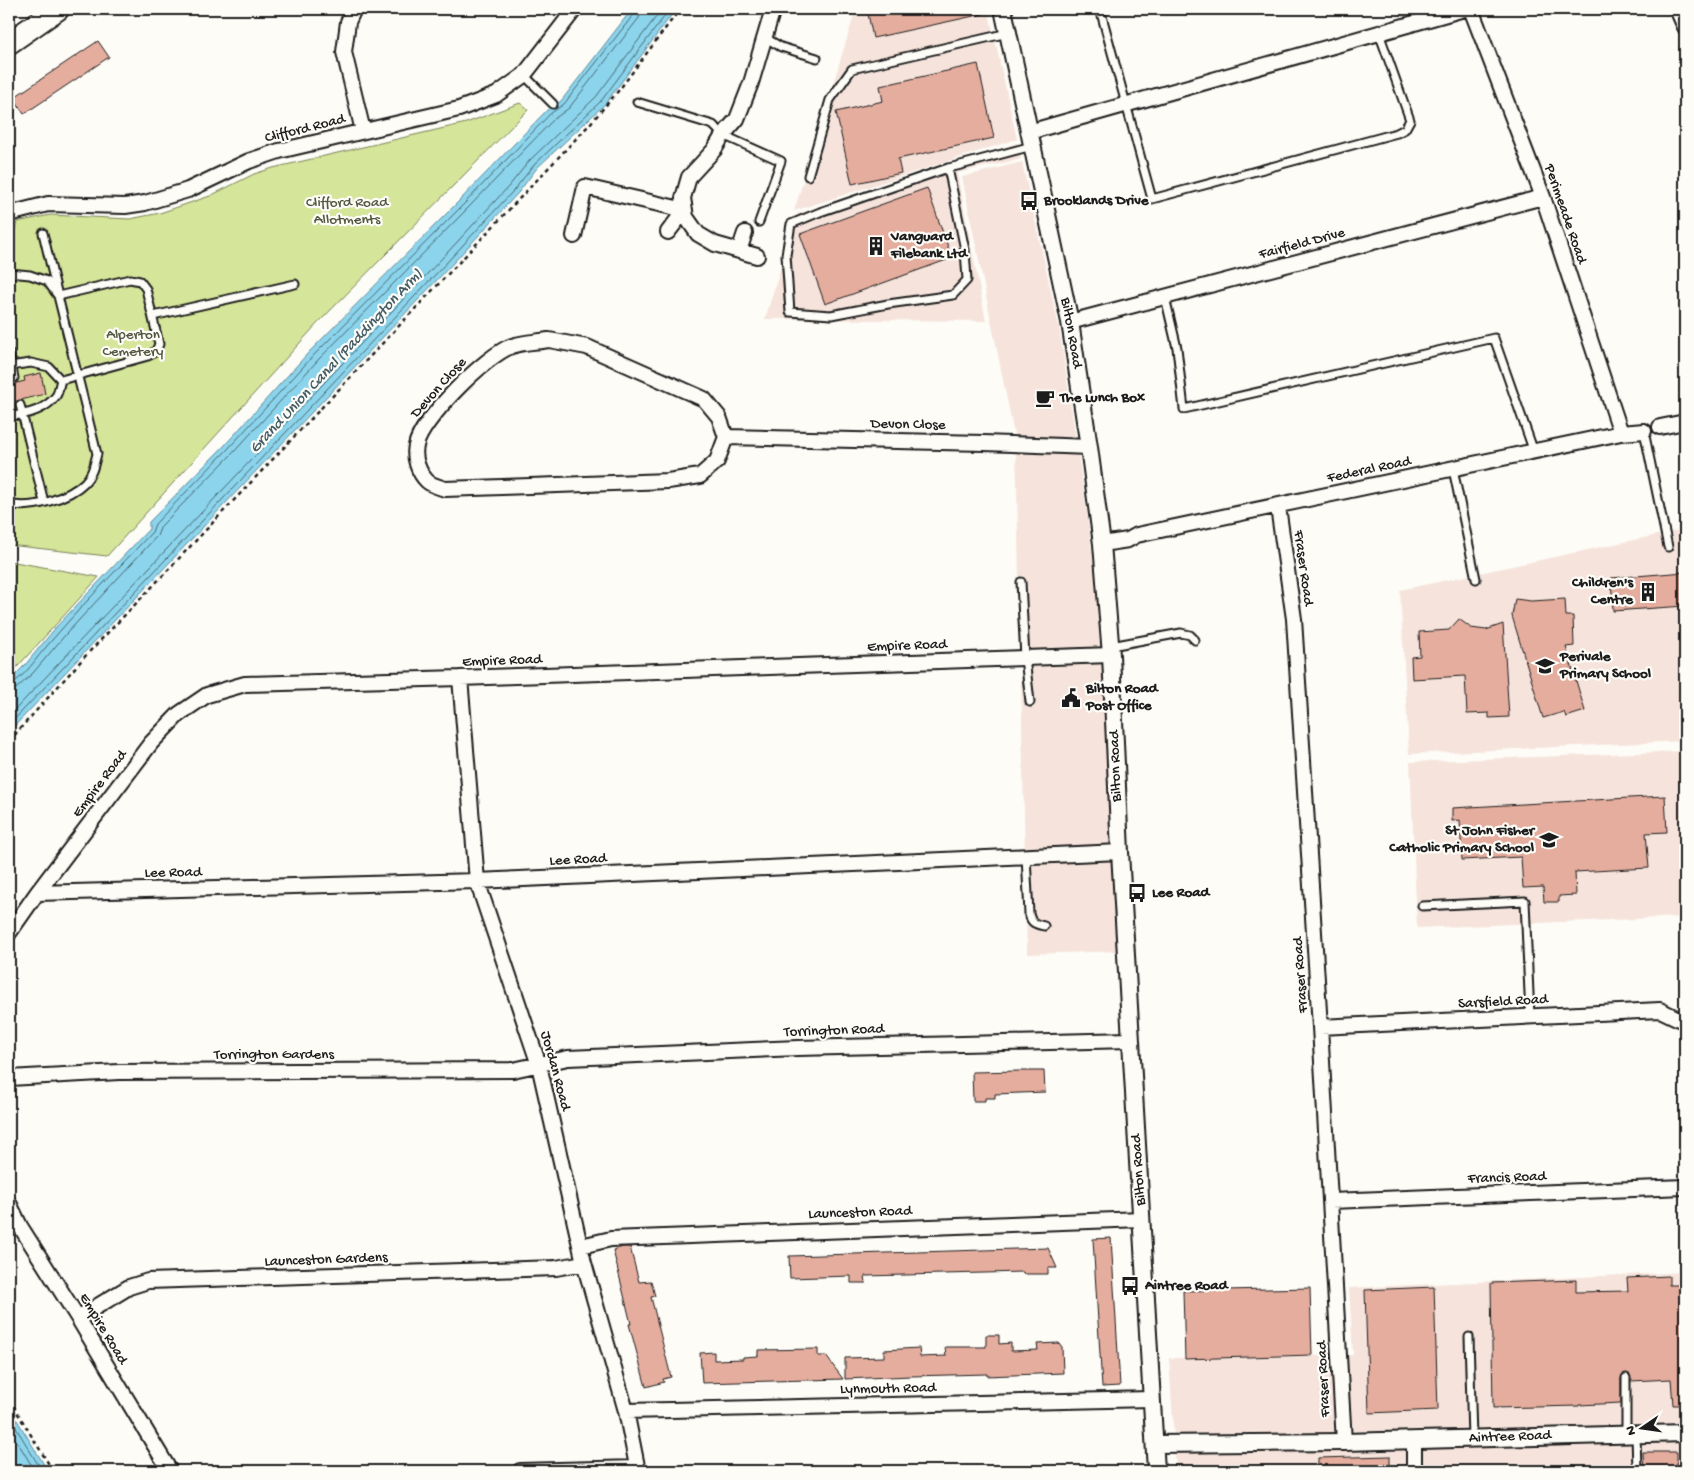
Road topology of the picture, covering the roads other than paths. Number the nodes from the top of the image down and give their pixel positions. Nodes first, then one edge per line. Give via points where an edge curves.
1 (58, 9) edge
2 (354, 9) edge
3 (575, 9) edge
4 (773, 9) edge
5 (1003, 9) edge
6 (1100, 9) edge
7 (1464, 9) edge
8 (1471, 9) edge
9 (1677, 9) edge
10 (1685, 27) edge
11 (1379, 32) junction
12 (1008, 33) junction
13 (764, 37) junction
14 (9, 44) edge
15 (817, 58) dead end
16 (524, 75) junction
17 (637, 102) dead end
18 (553, 104) dead end
19 (1125, 104) junction
20 (363, 132) junction
21 (723, 135) junction
22 (1030, 139) junction
23 (948, 168) junction
24 (808, 176) dead end
25 (1543, 197) junction
26 (685, 210) junction
27 (9, 214) edge
28 (759, 222) dead end
29 (668, 232) dead end
30 (43, 233) dead end
31 (746, 233) dead end
32 (574, 236) dead end
33 (739, 251) junction
34 (757, 256) dead end
35 (9, 274) edge
36 (295, 284) dead end
37 (58, 296) junction
38 (1164, 297) junction
39 (153, 316) junction
40 (1070, 322) junction
41 (9, 353) edge
42 (10, 365) edge
43 (78, 375) junction
44 (14, 378) dead end
45 (61, 380) junction
46 (20, 405) dead end
47 (9, 416) edge
48 (23, 416) junction
49 (1685, 422) edge
50 (1660, 427) dead end
51 (1644, 430) joint
52 (1621, 433) junction
53 (726, 438) junction
54 (1089, 447) junction
55 (1534, 452) junction
56 (1453, 469) junction
57 (44, 502) junction
58 (9, 504) edge
59 (1278, 506) junction
60 (1102, 544) junction
61 (1668, 547) dead end
62 (1476, 579) dead end
63 (1021, 582) dead end
64 (1195, 640) dead end
65 (1111, 651) junction
66 (1025, 658) junction
67 (460, 678) junction
68 (1030, 702) dead end
69 (1120, 852) junction
70 (1026, 856) junction
71 (477, 881) junction
72 (37, 893) junction
73 (1422, 906) dead end
74 (1044, 926) dead end
75 (9, 933) edge
76 (1530, 1017) junction
77 (1685, 1022) edge
78 (1320, 1027) junction
79 (1131, 1040) junction
80 (539, 1065) junction
81 (9, 1078) edge
82 (1685, 1187) edge
83 (1331, 1201) junction
84 (9, 1203) edge
85 (1142, 1219) junction
86 (581, 1246) junction
87 (584, 1263) junction
88 (78, 1318) junction
89 (1470, 1336) dead end
90 (1626, 1378) dead end
91 (1151, 1399) junction
92 (626, 1411) junction
93 (1685, 1433) edge
94 (1631, 1434) junction
95 (1472, 1438) junction
96 (1414, 1440) junction
97 (1344, 1442) junction
98 (1155, 1444) junction
99 (637, 1470) edge
100 (170, 1471) edge
101 (520, 1471) edge
102 (1156, 1471) edge
103 (1414, 1471) edge
104 (1637, 1471) edge

1 - 14 main road
2 - 20 street via 348,22 344,52
3 - 16 street, Clifford Road
4 - 13 street
5 - 12 street, Bilton Road
6 - 19 lane
7 - 11 street
8 - 25 street, Perimeade Road
9 - 10 street
11 - 19 street
11 - 19 lane via 1410,120 1405,129 1397,133 1152,200
12 - 22 street, Bilton Road
12 - 24 lane via 852,69 830,100
13 - 15 lane via 781,47
13 - 21 street via 737,119
16 - 18 lane
16 - 20 street, Clifford Road via 496,95 460,109
17 - 21 lane via 712,125
19 - 22 street
20 - 27 street, Clifford Road via 249,161 188,190 145,203 125,206 48,204
21 - 26 street via 689,177 683,198
21 - 28 lane via 781,161
22 - 23 lane
22 - 40 street, Bilton Road
23 - 23 lane via 791,224 786,255 790,312 831,315 953,295 967,280 965,250
25 - 38 street, Fairfield Drive
25 - 52 street, Perimeade Road
26 - 29 street
26 - 32 street via 585,187
26 - 33 street via 698,234
30 - 37 lane
31 - 33 street
33 - 34 street
35 - 37 lane via 30,275 47,281
36 - 39 lane
37 - 39 lane via 130,279 140,281 146,289
37 - 43 lane
38 - 40 street, Fairfield Drive
38 - 55 lane via 1177,348 1184,409 1494,338
39 - 43 lane via 159,344 156,351
40 - 54 street, Bilton Road
41 - 42 lane
42 - 44 lane
42 - 45 lane via 31,363 49,367
43 - 45 lane
43 - 57 lane via 97,454 93,470 85,482 68,495
45 - 48 lane via 57,395 41,408
46 - 48 lane
47 - 48 lane
48 - 57 lane
49 - 50 street
51 - 52 street, Federal Road
51 - 61 lane
52 - 55 street, Federal Road
53 - 53 street, Devon Close via 717,461 700,476 668,481 454,489 444,489 428,481 417,465 415,446 422,430 482,365 511,346 549,340 586,347 704,399 718,416
53 - 54 street, Devon Close
54 - 60 street, Bilton Road
55 - 56 street, Federal Road
56 - 59 street, Federal Road
56 - 62 lane
57 - 58 lane via 18,506
59 - 60 street, Federal Road
59 - 78 street, Fraser Road via 1294,618
60 - 65 street, Bilton Road
63 - 66 lane
64 - 65 lane via 1181,633
65 - 66 street, Empire Road
65 - 69 street, Bilton Road
66 - 67 street, Empire Road
66 - 68 lane
67 - 71 street, Jordan Road
67 - 72 street, Empire Road via 244,684 206,695 179,714 151,743
69 - 70 street, Lee Road
69 - 79 street, Bilton Road
70 - 71 street, Lee Road
70 - 74 lane via 1028,914 1034,924
71 - 72 street, Lee Road
71 - 80 street, Jordan Road
72 - 75 street, Empire Road
73 - 76 lane via 1524,901
76 - 77 street, Sarsfield Road via 1660,1010
76 - 78 street, Sarsfield Road
78 - 83 street, Fraser Road
79 - 80 street, Torrington Road via 578,1057
79 - 85 street, Bilton Road
80 - 81 street, Torrington Gardens via 513,1070 119,1072
80 - 86 street, Jordan Road
82 - 83 street, Francis Road
83 - 97 street, Fraser Road
84 - 88 street, Empire Road
85 - 86 street, Launceston Road via 611,1239
85 - 91 street, Bilton Road
86 - 87 street, Jordan Road
87 - 88 street, Launceston Gardens via 556,1268 148,1281 130,1286
87 - 92 street, Jordan Road
88 - 100 street, Empire Road
89 - 95 lane
90 - 94 lane
91 - 92 street, Lynmouth Road
91 - 98 street, Bilton Road
92 - 99 street, Jordan Road
93 - 94 street, Aintree Road
94 - 95 street, Aintree Road
94 - 104 lane
95 - 96 street, Aintree Road
96 - 97 street, Aintree Road
96 - 103 street
97 - 98 street, Aintree Road
98 - 102 street, Bilton Road
99 - 101 street

